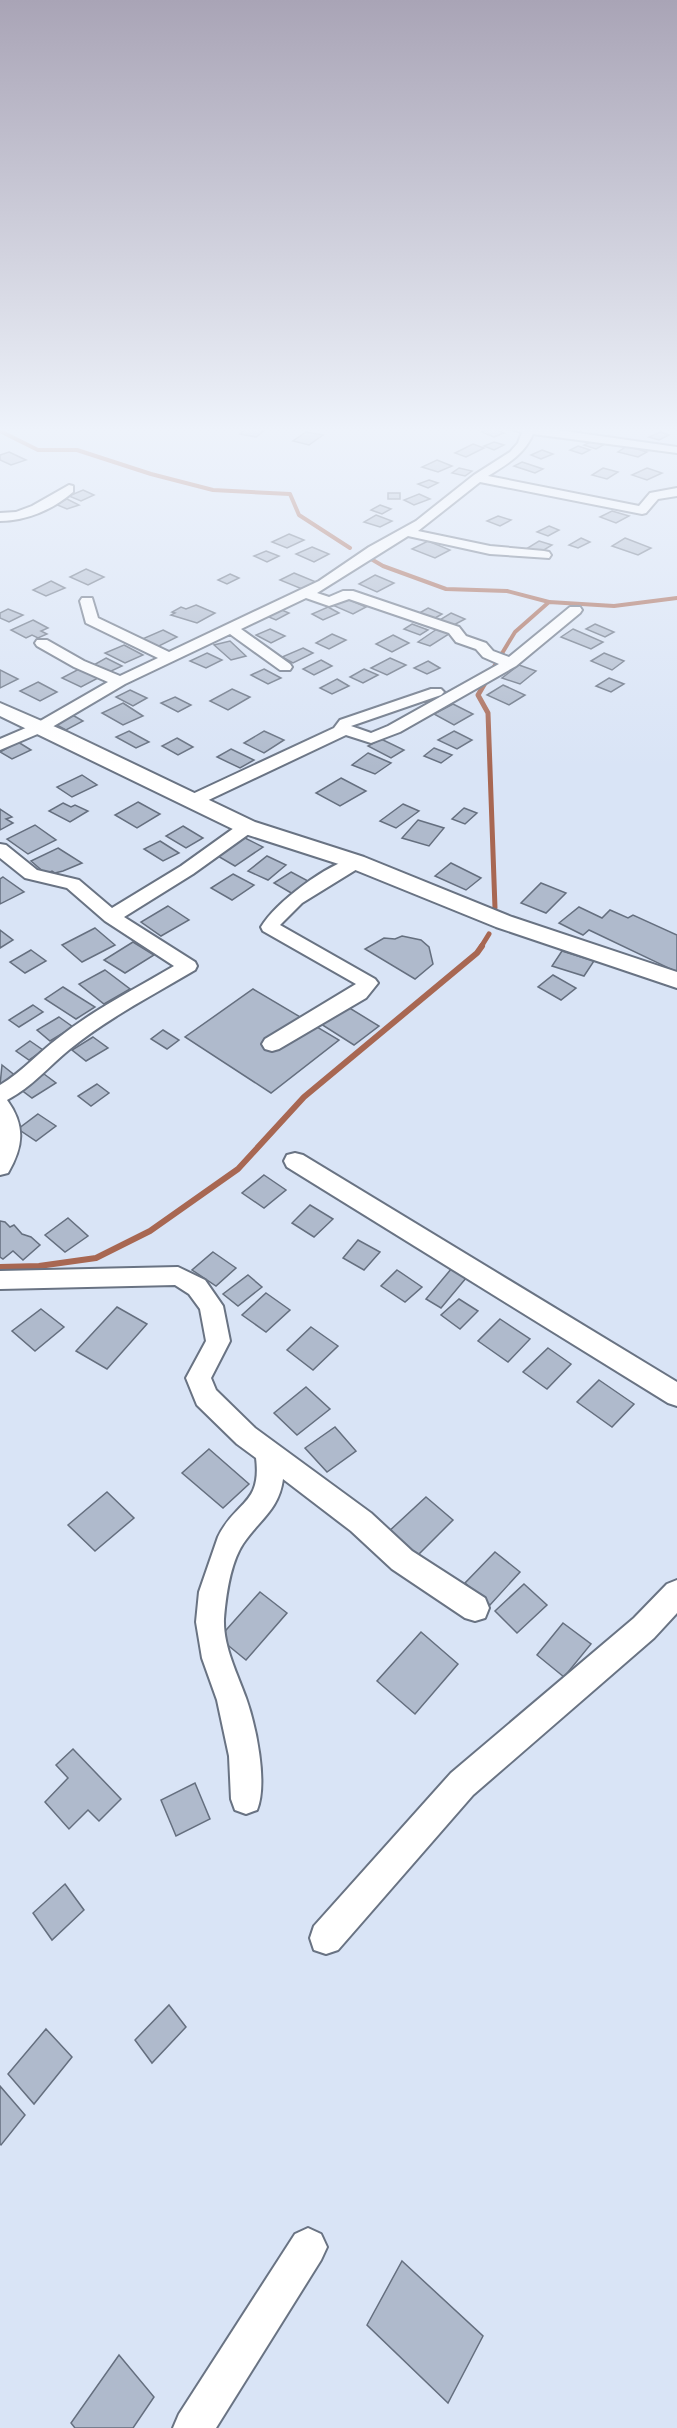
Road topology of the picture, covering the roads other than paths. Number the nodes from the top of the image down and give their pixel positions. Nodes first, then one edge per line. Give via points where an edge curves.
1 (391, 540) edge
2 (445, 540) edge
3 (544, 555) dead end
4 (306, 593) junction
5 (87, 602) dead end
6 (575, 610) dead end
7 (232, 629) junction
8 (42, 643) dead end
9 (170, 658) junction
10 (511, 663) junction
11 (285, 667) dead end
12 (120, 681) junction
13 (0, 709) edge
14 (41, 727) junction
15 (0, 745) edge
16 (192, 801) junction
17 (248, 827) junction
18 (0, 849) edge
19 (356, 862) junction
20 (111, 917) junction
21 (677, 980) edge
22 (272, 1044) dead end
23 (0, 1095) edge
24 (0, 1106) edge
25 (295, 1161) dead end
26 (0, 1167) edge
27 (0, 1280) edge
28 (677, 1395) edge
29 (268, 1453) junction
30 (677, 1593) edge
31 (475, 1608) dead end
32 (246, 1799) dead end
33 (326, 1938) dead end
34 (308, 2247) dead end
35 (193, 2428) edge

1 - 4 street
2 - 3 street
4 - 7 street
4 - 10 street via 329,602 348,594 454,630 461,639
5 - 9 street via 91,620
6 - 10 street
7 - 9 street
7 - 11 street
8 - 12 street
9 - 12 street
10 - 16 street via 394,729 371,738 345,729
12 - 14 street
13 - 14 street
14 - 15 street
14 - 16 street
16 - 17 street
17 - 19 street
17 - 20 street
18 - 20 street via 31,874 73,884
19 - 21 street via 504,922
19 - 22 street via 301,897 274,918 270,927 368,983 358,993
20 - 23 street via 188,966 94,1022 23,1081
24 - 26 street via 12,1134 8,1156
25 - 28 street
27 - 29 street via 178,1276 197,1287 211,1306 218,1341 198,1378 206,1397
29 - 31 street via 361,1522 402,1560
29 - 32 street via 268,1494 227,1548 213,1592 210,1622 216,1658 232,1701 244,1756
30 - 33 street via 644,1628 462,1784
34 - 35 street

